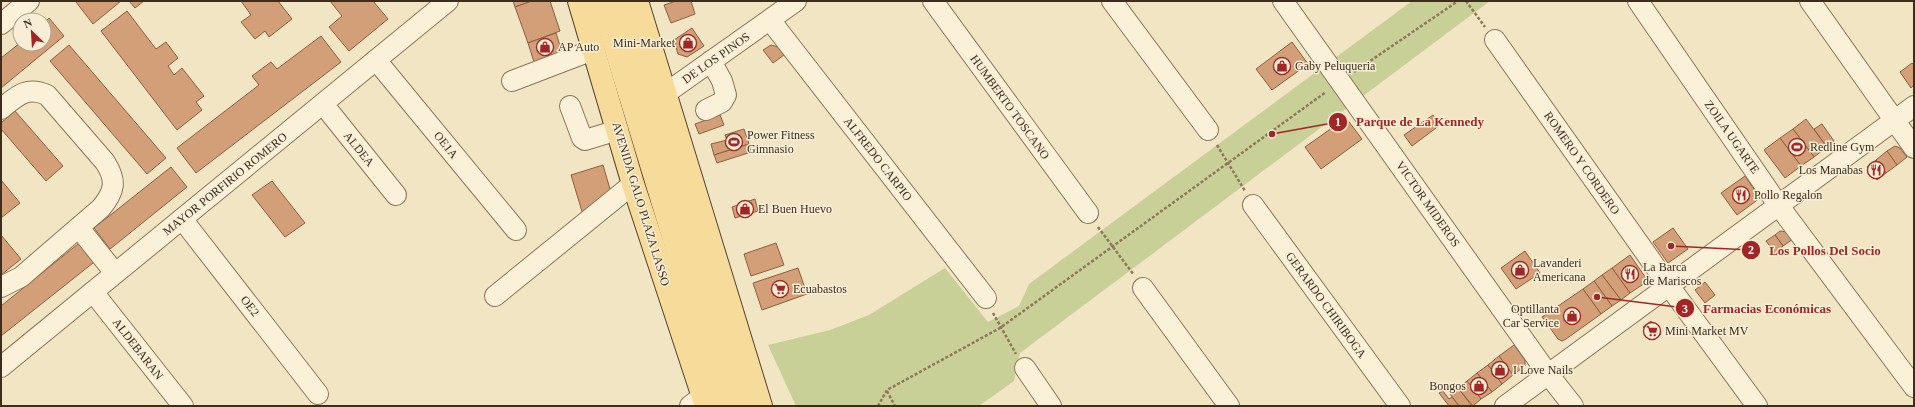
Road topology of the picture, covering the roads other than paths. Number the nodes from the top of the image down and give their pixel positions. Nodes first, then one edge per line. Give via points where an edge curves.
1 (29, 1) edge
2 (448, 1) edge
3 (579, 1) edge
4 (601, 1) edge
5 (617, 1) edge
6 (637, 1) edge
7 (796, 1) edge
8 (933, 1) edge
9 (1112, 1) edge
10 (1283, 1) edge
11 (1638, 1) edge
12 (1810, 1) edge
13 (770, 20) junction
14 (1, 24) edge
15 (1495, 40) road end
16 (593, 50) junction
17 (376, 60) junction
18 (711, 61) junction
19 (512, 81) dead end
20 (323, 104) junction
21 (650, 105) junction
22 (570, 106) dead end
23 (1914, 106) edge
24 (1, 109) edge
25 (706, 110) dead end
26 (1894, 121) junction
27 (618, 130) junction
28 (1208, 130) road end
29 (1914, 148) edge
30 (633, 184) junction
31 (396, 195) dead end
32 (1253, 205) road end
33 (1779, 206) junction
34 (1088, 213) road end
35 (182, 219) junction
36 (79, 228) junction
37 (516, 230) dead end
38 (115, 273) junction
39 (1, 287) edge
40 (1669, 287) junction
41 (1143, 288) road end
42 (93, 292) junction
43 (496, 296) dead end
44 (986, 298) road end
45 (1, 367) edge
46 (1024, 368) road end
47 (1548, 374) junction
48 (1914, 387) edge
49 (318, 394) dead end
50 (700, 403) edge
51 (183, 406) edge
52 (725, 406) edge
53 (743, 406) edge
54 (761, 406) edge
55 (1051, 406) edge
56 (1229, 406) edge
57 (1400, 406) edge
58 (1505, 406) edge
59 (1573, 406) edge
60 (1757, 406) edge

1 - 14 street
2 - 17 street, MAYOR PORFIRIO ROMERO
3 - 16 main road, AVENIDA GALO PLAZA LASSO
4 - 21 main road, AVENIDA GALO PLAZA LASSO
5 - 21 main road, AVENIDA GALO PLAZA LASSO
6 - 21 main road, AVENIDA GALO PLAZA LASSO
7 - 13 street, DE LOS PINOS
8 - 34 street, HUMBERTO TOSCANO
9 - 28 street
10 - 47 street, VICTOR MIDEROS
11 - 33 street, ZOILA UGARTE
12 - 26 street
13 - 18 street, DE LOS PINOS
13 - 44 street, ALFREDO CARPIO
15 - 40 street, ROMERO Y CORDERO
16 - 19 street
16 - 27 main road, AVENIDA GALO PLAZA LASSO
17 - 20 street, MAYOR PORFIRIO ROMERO
17 - 37 street, OE1A
18 - 21 street, DE LOS PINOS
18 - 25 street via 726,95 722,102
20 - 31 street, ALDEA
20 - 35 street, MAYOR PORFIRIO ROMERO
21 - 52 main road, AVENIDA GALO PLAZA LASSO
21 - 53 main road, AVENIDA GALO PLAZA LASSO
21 - 54 main road, AVENIDA GALO PLAZA LASSO
22 - 27 street via 585,140
23 - 26 street
24 - 36 street via 22,93 38,91 47,95 105,162 112,176 111,196
26 - 29 street
26 - 33 street
27 - 30 main road, AVENIDA GALO PLAZA LASSO
30 - 43 street
30 - 50 main road, AVENIDA GALO PLAZA LASSO
32 - 57 street, GERARDO CHIRIBOGA
33 - 40 street
33 - 48 street, ZOILA UGARTE
35 - 38 street, MAYOR PORFIRIO ROMERO
35 - 49 street, OE2
36 - 38 street
36 - 39 street via 21,277
38 - 42 street, MAYOR PORFIRIO ROMERO
40 - 47 street
40 - 60 street, ROMERO Y CORDERO
41 - 56 street
42 - 45 street, MAYOR PORFIRIO ROMERO
42 - 51 street, ALDEBARAN
46 - 55 street
47 - 58 street
47 - 59 street, VICTOR MIDEROS

